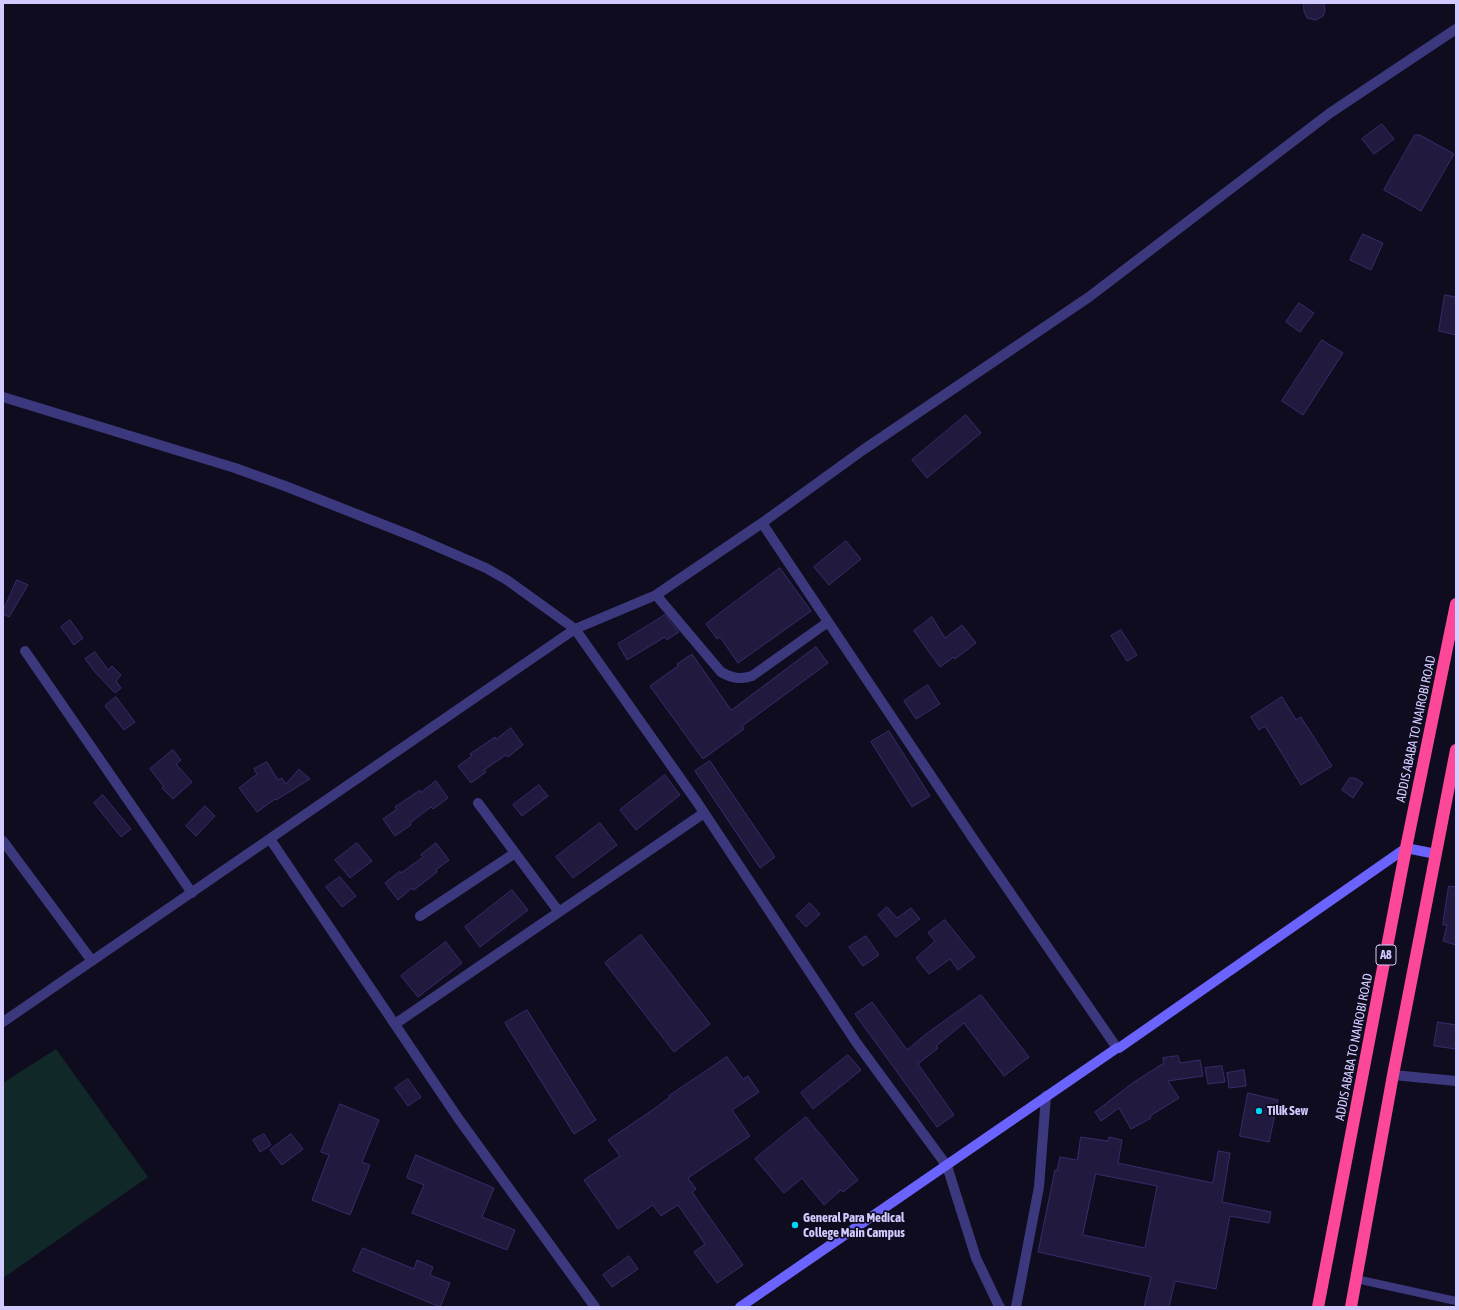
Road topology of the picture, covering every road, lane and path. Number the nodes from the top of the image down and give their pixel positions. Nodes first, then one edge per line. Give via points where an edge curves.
1 (1456, 29) edge
2 (3, 397) edge
3 (762, 523) junction
4 (656, 595) junction
5 (1456, 604) edge
6 (828, 622) junction
7 (575, 629) junction
8 (25, 651) dead end
9 (1456, 750) edge
10 (478, 803) dead end
11 (704, 813) junction
12 (270, 839) junction
13 (3, 841) edge
14 (1406, 848) junction
15 (515, 853) junction
16 (1436, 854) junction
17 (192, 893) junction
18 (559, 912) junction
19 (420, 916) dead end
20 (92, 961) junction
21 (3, 1022) edge
22 (395, 1024) junction
23 (1117, 1048) junction
24 (1393, 1075) junction
25 (1456, 1081) edge
26 (1046, 1096) junction
27 (947, 1166) junction
28 (1356, 1279) junction
29 (1456, 1301) edge
30 (595, 1307) edge
31 (740, 1307) edge
32 (1000, 1307) edge
33 (1016, 1307) edge
34 (1318, 1307) edge
35 (1351, 1307) edge

1 - 3 street via 1330,113 1088,297 863,450
2 - 7 street via 235,468 410,536 486,568
3 - 4 street
3 - 6 street
4 - 6 street via 721,672 743,679 752,676
4 - 7 street
5 - 14 highway, ADDIS ABABA TO NAIROBI ROAD / A8
6 - 23 street
7 - 11 street
7 - 12 street
8 - 17 street
9 - 16 highway, A8
10 - 15 street
11 - 18 street
11 - 27 street via 856,1042
12 - 17 street
12 - 22 street
13 - 20 street
14 - 16 main road
14 - 23 main road
14 - 34 highway, ADDIS ABABA TO NAIROBI ROAD / A8
15 - 18 street
15 - 19 street
16 - 24 highway, A8
17 - 20 street
18 - 22 street
20 - 21 street
22 - 30 street via 458,1118
23 - 26 main road
24 - 25 street
24 - 28 highway, A8
26 - 27 main road
26 - 33 street via 1039,1187
27 - 31 main road
27 - 32 street via 976,1258
28 - 29 lane
28 - 35 highway, A8

